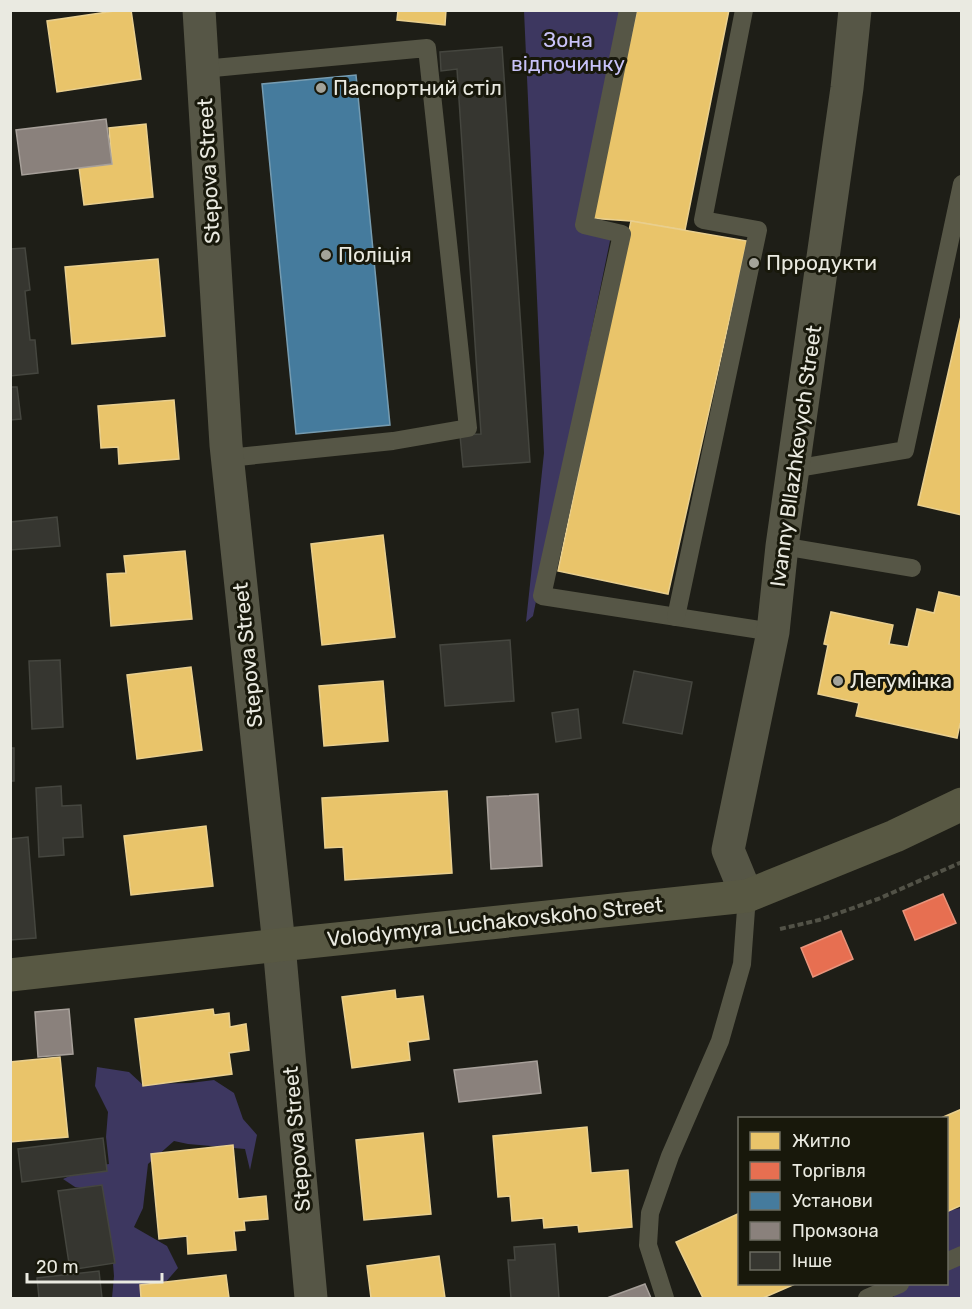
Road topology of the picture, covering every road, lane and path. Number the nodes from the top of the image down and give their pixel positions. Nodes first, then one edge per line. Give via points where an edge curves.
1 (199, 10) edge
2 (628, 10) edge
3 (744, 10) edge
4 (855, 10) edge
5 (203, 69) junction
6 (962, 184) edge
7 (228, 458) junction
8 (793, 469) junction
9 (782, 546) junction
10 (912, 568) dead end
11 (676, 617) junction
12 (773, 632) junction
13 (962, 804) edge
14 (747, 896) junction
15 (279, 945) junction
16 (10, 975) edge
17 (962, 1255) edge
18 (948, 1261) edge
19 (898, 1285) edge
20 (311, 1299) edge
21 (665, 1299) edge
22 (867, 1299) edge

1 - 5 street, Stepova Street
2 - 11 lane via 584,225 622,234 542,596
3 - 11 lane via 703,220 758,230
4 - 8 street, Ivanny Bllazhkevych Street
5 - 7 street, Stepova Street
5 - 7 lane via 427,48 468,428 393,441
6 - 8 lane via 905,450
7 - 15 street, Stepova Street
8 - 9 street, Ivanny Bllazhkevych Street
9 - 10 lane
9 - 12 street, Ivanny Bllazhkevych Street
11 - 12 lane
12 - 14 street, Ivanny Bllazhkevych Street via 728,850
13 - 14 main road, Volodymyra Luchakovskoho Street via 895,836
14 - 15 main road, Volodymyra Luchakovskoho Street
14 - 21 lane via 742,964 720,1041 650,1213 648,1245
15 - 16 main road, Volodymyra Luchakovskoho Street
15 - 20 street, Stepova Street
17 - 18 lane
19 - 22 lane

